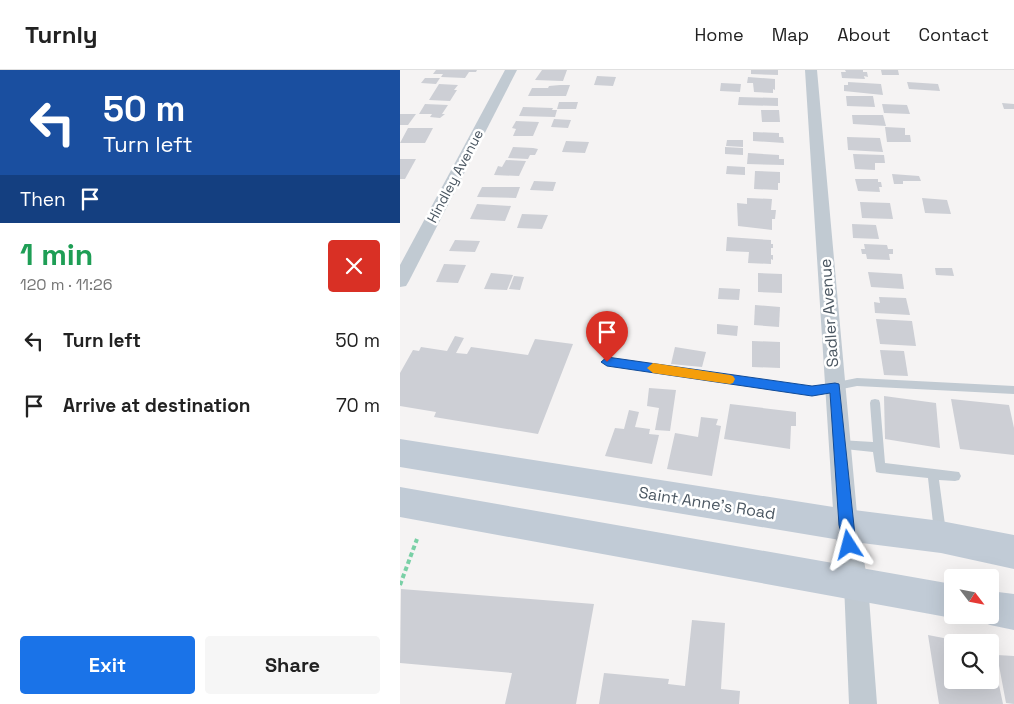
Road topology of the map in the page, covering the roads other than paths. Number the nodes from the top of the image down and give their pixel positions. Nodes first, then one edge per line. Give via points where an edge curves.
1 (511, 70) edge
2 (811, 70) edge
3 (400, 281) edge
4 (607, 362) dead end
5 (835, 387) junction
6 (1014, 390) edge
7 (875, 403) dead end
8 (839, 445) junction
9 (879, 447) junction
10 (400, 453) edge
11 (933, 474) junction
12 (955, 476) dead end
13 (400, 502) edge
14 (846, 525) junction
15 (941, 537) junction
16 (1014, 552) edge
17 (856, 584) junction
18 (944, 600) edge
19 (999, 610) edge
20 (1014, 612) edge
21 (863, 704) edge

1 - 3 street, Hindley Avenue
2 - 5 street, Sadler Avenue
4 - 5 lane via 812,391
5 - 6 lane via 857,382
5 - 8 street, Sadler Avenue
7 - 9 lane
8 - 9 lane
8 - 14 street, Sadler Avenue
9 - 11 lane via 880,468
10 - 14 main road, Saint Anne's Road
11 - 12 lane
11 - 15 lane
13 - 17 main road
14 - 15 main road, Saint Anne's Road
14 - 17 street, Sadler Avenue
15 - 16 main road, Saint Anne's Road
17 - 18 main road
17 - 21 street, Sadler Avenue
19 - 20 main road

